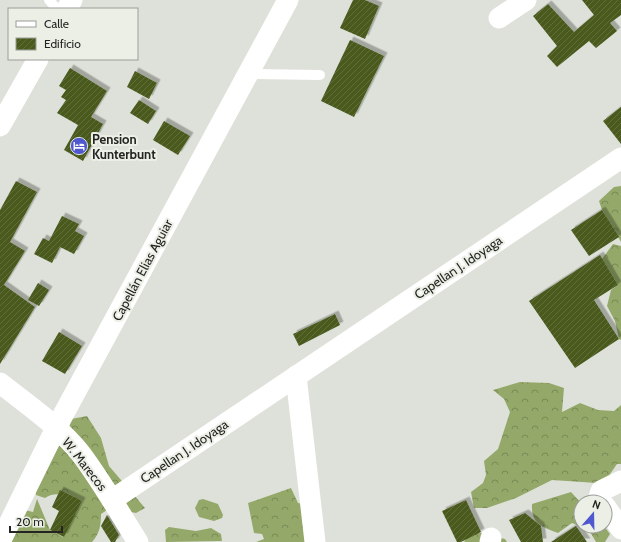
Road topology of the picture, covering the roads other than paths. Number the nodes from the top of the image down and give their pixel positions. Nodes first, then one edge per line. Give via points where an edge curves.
1 (49, 0) edge
2 (288, 0) edge
3 (526, 0) edge
4 (55, 8) edge
5 (499, 18) dead end
6 (37, 60) edge
7 (248, 74) junction
8 (320, 75) dead end
9 (0, 126) edge
10 (621, 158) edge
11 (296, 376) junction
12 (0, 383) edge
13 (56, 428) junction
14 (621, 481) edge
15 (603, 494) edge
16 (112, 500) junction
17 (613, 517) edge
18 (621, 529) edge
19 (0, 542) edge
20 (138, 542) edge
21 (315, 542) edge

1 - 4 lane
2 - 7 street, Capellán Elias Aguiar
3 - 5 street
6 - 9 street
7 - 8 lane
7 - 13 street, Capellán Elias Aguiar
10 - 11 street, Capellan J. Idoyaga
11 - 16 street, Capellan J. Idoyaga
11 - 21 street
12 - 13 street, W. Marecos
13 - 16 street, W. Marecos via 80,453
13 - 19 street, Capellán Elias Aguiar
14 - 15 street via 604,489
16 - 20 street, W. Marecos
17 - 18 street

